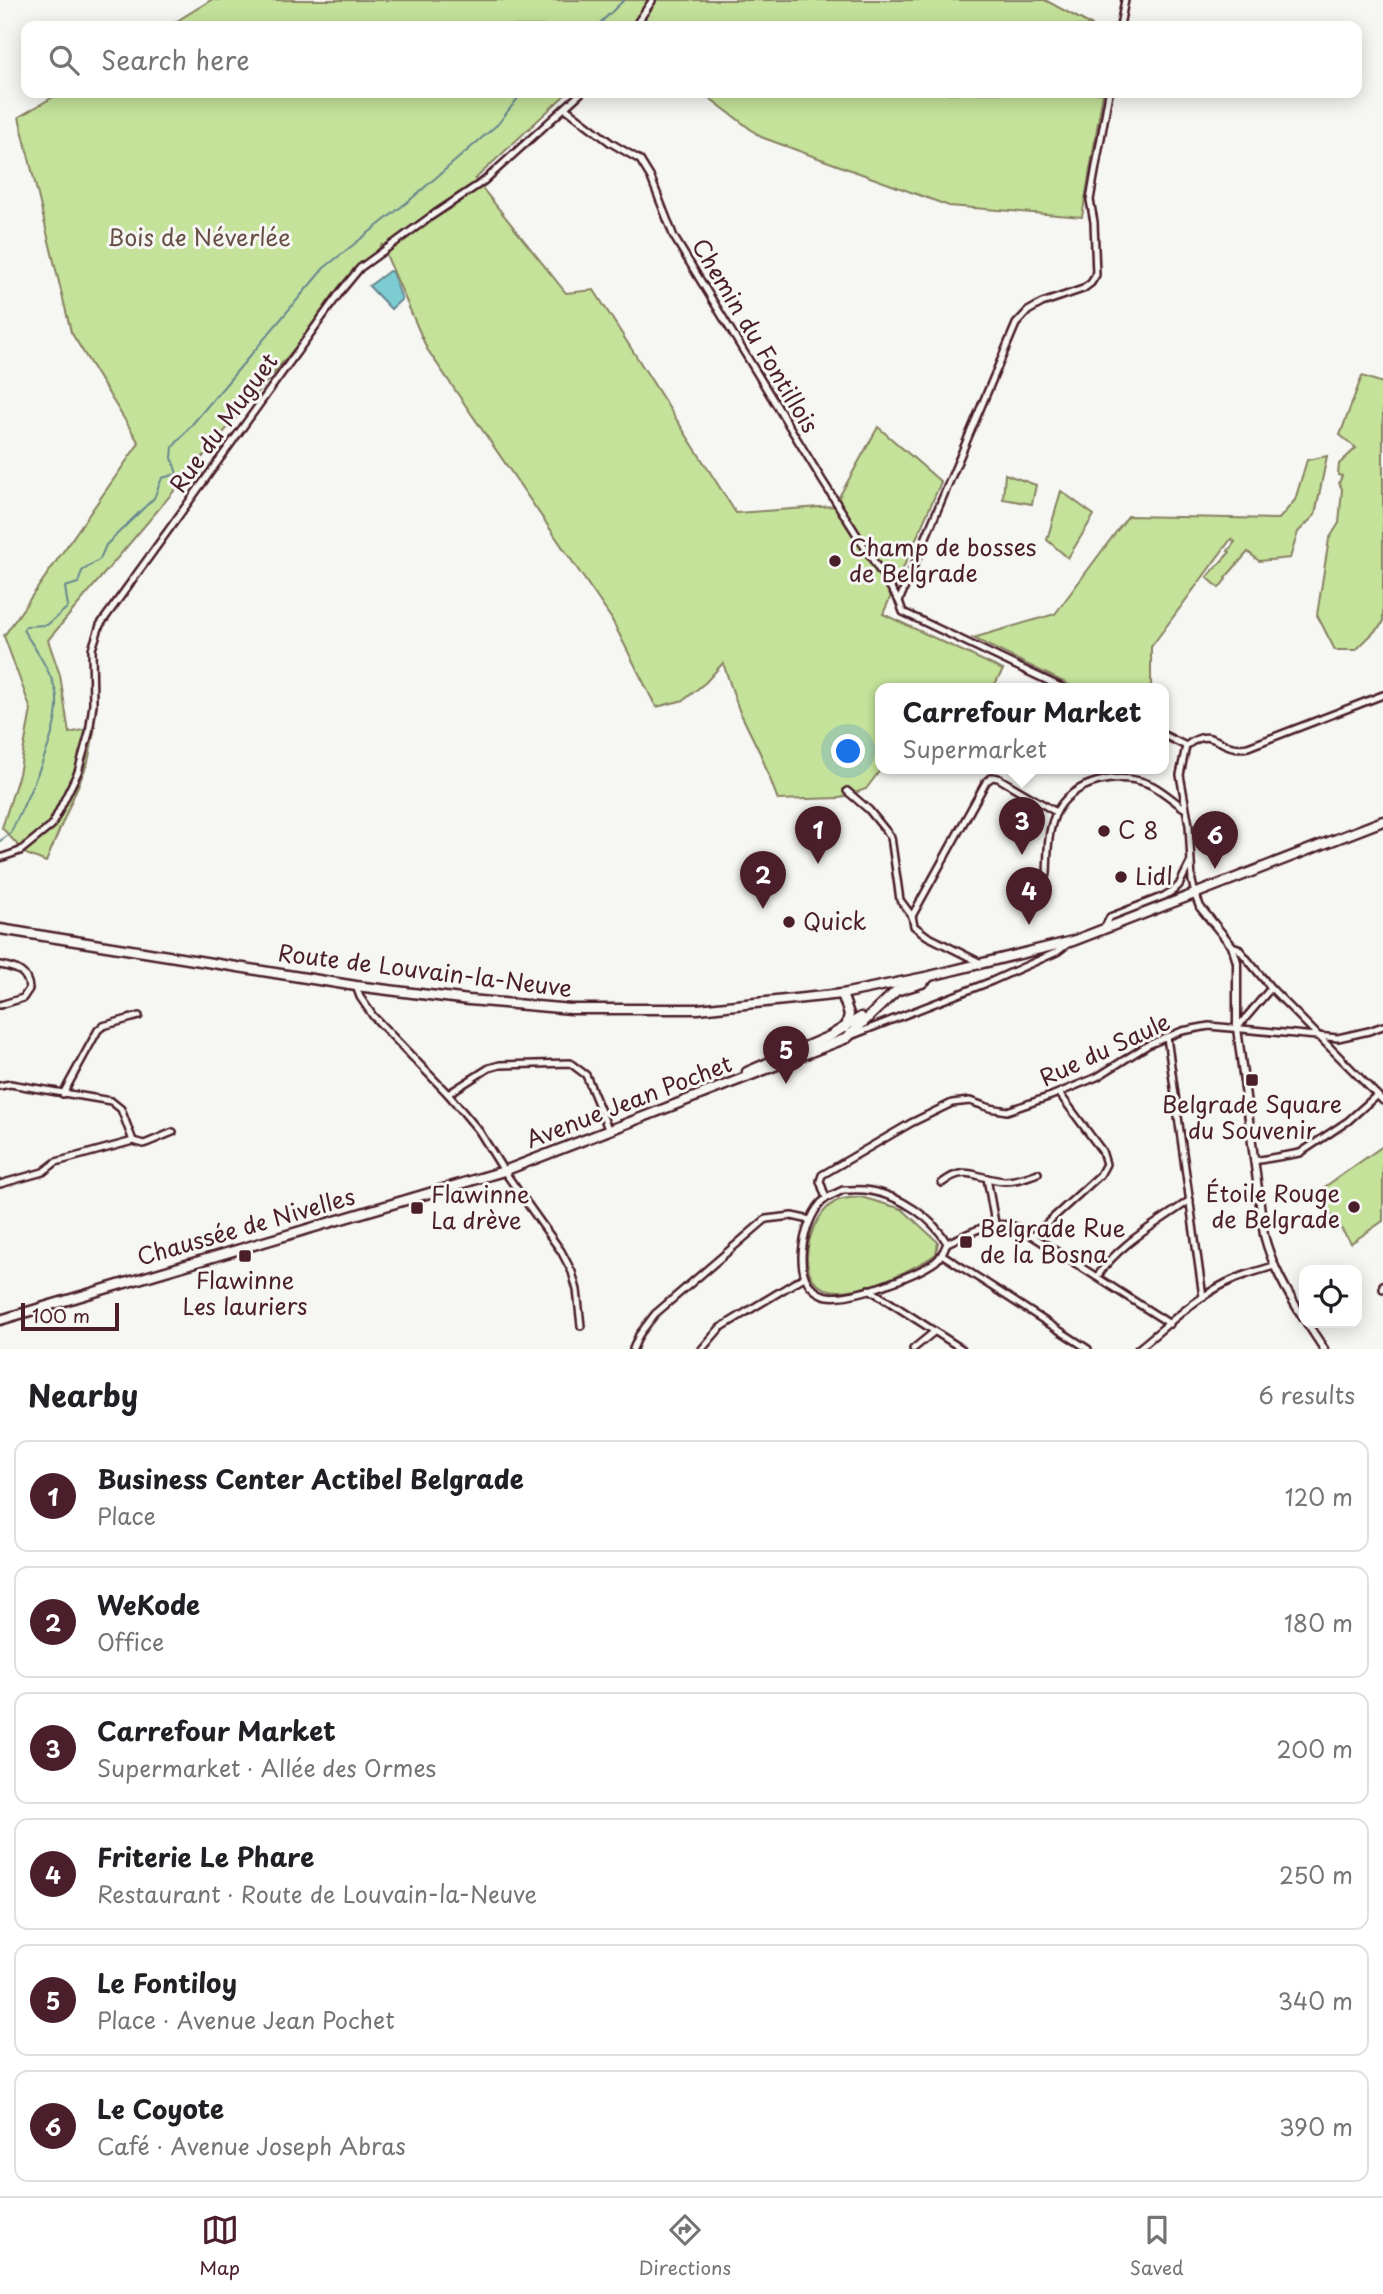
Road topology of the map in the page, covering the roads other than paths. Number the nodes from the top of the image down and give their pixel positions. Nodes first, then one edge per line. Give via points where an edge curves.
1 (1125, 0) edge
2 (652, 1) edge
3 (638, 21) edge
4 (1121, 21) edge
5 (575, 98) edge
6 (1108, 98) edge
7 (565, 108) junction
8 (900, 601) junction
9 (1052, 683) edge
10 (1383, 695) edge
11 (1169, 738) edge
12 (1186, 746) junction
13 (847, 791) dead end
14 (1184, 808) junction
15 (1056, 812) junction
16 (1383, 821) edge
17 (0, 858) edge
18 (1191, 860) junction
19 (1046, 874) dead end
20 (1195, 894) junction
21 (912, 916) junction
22 (0, 929) edge
23 (1104, 929) junction
24 (1073, 941) junction
25 (1232, 946) junction
26 (981, 964) junction
27 (0, 965) edge
28 (930, 976) junction
29 (896, 984) junction
30 (356, 986) junction
31 (1271, 988) junction
32 (842, 994) junction
33 (0, 1005) edge
34 (139, 1016) dead end
35 (1383, 1026) edge
36 (1237, 1028) junction
37 (846, 1033) junction
38 (1318, 1035) junction
39 (1167, 1037) junction
40 (0, 1086) edge
41 (1059, 1093) junction
42 (62, 1094) junction
43 (448, 1094) junction
44 (1377, 1095) junction
45 (1383, 1101) edge
46 (609, 1131) junction
47 (173, 1132) dead end
48 (133, 1141) junction
49 (1254, 1161) junction
50 (504, 1171) junction
51 (1038, 1173) dead end
52 (986, 1178) junction
53 (942, 1183) dead end
54 (0, 1184) edge
55 (826, 1198) junction
56 (1190, 1200) junction
57 (810, 1220) junction
58 (995, 1223) junction
59 (1033, 1236) junction
60 (947, 1243) junction
61 (943, 1255) junction
62 (1274, 1266) junction
63 (1097, 1277) junction
64 (804, 1278) junction
65 (869, 1289) junction
66 (1203, 1297) junction
67 (1299, 1309) edge
68 (0, 1320) edge
69 (1170, 1324) junction
70 (581, 1326) dead end
71 (1310, 1328) edge
72 (935, 1332) junction
73 (633, 1349) edge
74 (702, 1349) edge
75 (913, 1349) edge
76 (962, 1349) edge
77 (1088, 1349) edge
78 (1138, 1349) edge
79 (1324, 1349) edge

1 - 4 street
2 - 3 street
5 - 7 street, Rue du Muguet
6 - 8 street via 1090,200 1096,275 1083,289 1042,303 1016,324
7 - 8 street, Chemin du Fontillois via 640,160 674,237
7 - 17 street, Rue du Muguet via 484,181 360,268 341,291 100,625 92,649 89,733 78,772 52,825 20,851
8 - 9 street, Chemin du Fontillois via 903,612
10 - 12 street via 1248,747 1231,748 1206,736 1198,736
11 - 12 street
12 - 14 street via 1180,775
13 - 21 street via 891,836 900,900
14 - 15 street via 1153,786 1127,778 1090,783
14 - 18 street
15 - 19 street
15 - 21 street via 992,777
16 - 20 main road, Avenue Jean Pochet
18 - 20 street
18 - 23 street via 1174,890 1110,917
20 - 23 main road, Avenue Jean Pochet
20 - 25 street
21 - 26 street via 914,926 927,936
22 - 30 main road, Route de Louvain-la-Neuve
23 - 24 main road, Avenue Jean Pochet
24 - 26 main road
24 - 37 street, Avenue Jean Pochet via 992,981
25 - 31 street
25 - 36 street via 1237,962
26 - 28 main road
27 - 33 street via 22,971 29,989 23,998
28 - 29 main road, Route de Louvain-la-Neuve
28 - 37 main road via 922,984 896,991
29 - 32 main road, Route de Louvain-la-Neuve
29 - 37 main road
30 - 32 main road, Route de Louvain-la-Neuve via 571,1009 698,1009
30 - 43 street via 373,1016
31 - 36 street
31 - 38 street
32 - 37 main road via 849,1014
34 - 42 street via 98,1030
35 - 38 street, Rue du Saule via 1346,1037
36 - 38 street, Rue du Saule
36 - 39 street, Rue du Saule via 1209,1027
36 - 49 street
37 - 46 main road, Avenue Jean Pochet
37 - 46 main road
38 - 44 street
39 - 41 street, Rue du Saule
39 - 56 street
40 - 42 street
41 - 55 street, Rue du Saule via 1007,1111 970,1101 952,1103 822,1175
41 - 59 street via 1102,1151 1106,1164 1100,1175
42 - 48 street via 111,1101 121,1109
43 - 46 street via 500,1065 570,1063 586,1075
43 - 50 street
44 - 45 street
44 - 49 street via 1300,1153
46 - 50 main road, Avenue Jean Pochet
47 - 48 street via 144,1144
48 - 54 street
49 - 62 street via 1264,1234
50 - 68 main road, Chaussée de Nivelles
50 - 70 street via 572,1272
51 - 52 street via 1019,1180
52 - 53 street via 953,1173
52 - 58 street
55 - 57 street
55 - 60 street via 843,1190 895,1198 919,1212
56 - 63 street via 1118,1252
56 - 66 street
57 - 64 street via 802,1254
57 - 73 street via 792,1216 766,1219 655,1314
58 - 59 street
58 - 60 street
59 - 63 street
60 - 61 street
61 - 65 street via 911,1276
61 - 77 street
62 - 66 street via 1237,1278
62 - 67 street
63 - 69 street
64 - 65 street via 823,1296
64 - 74 street via 720,1328
65 - 72 street
66 - 69 street
69 - 78 street
71 - 79 street
72 - 75 street
72 - 76 street

